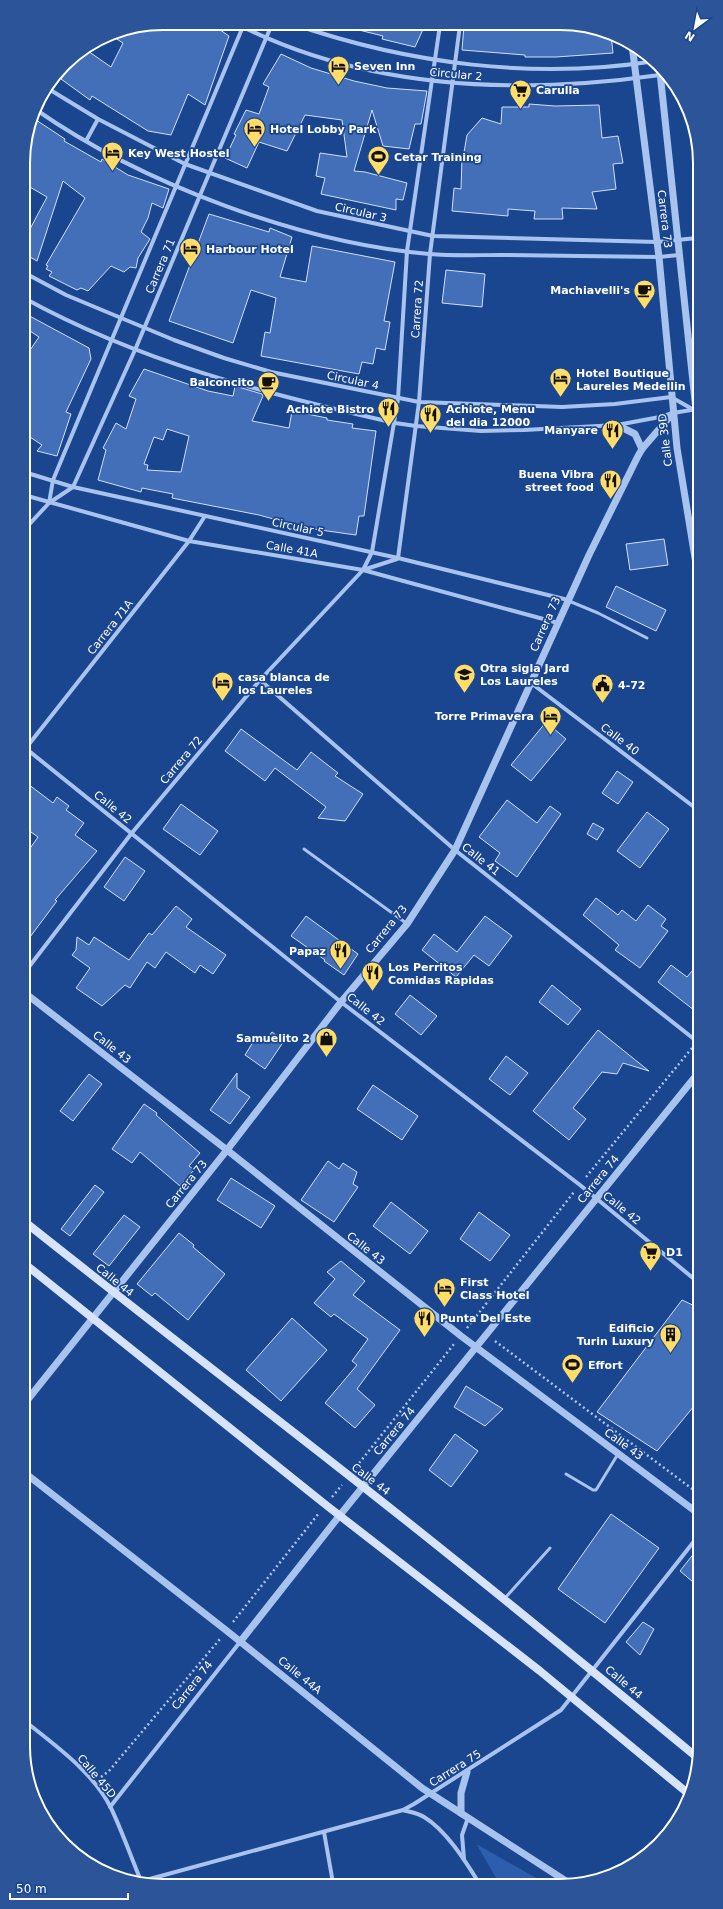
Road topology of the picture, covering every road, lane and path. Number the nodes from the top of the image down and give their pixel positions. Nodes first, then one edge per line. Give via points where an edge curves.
1 (241, 30) edge
2 (252, 30) edge
3 (269, 30) edge
4 (311, 30) edge
5 (439, 30) edge
6 (459, 30) edge
7 (266, 38) junction
8 (633, 52) edge
9 (434, 60) junction
10 (647, 62) edge
11 (455, 63) junction
12 (635, 64) junction
13 (660, 75) joint
14 (636, 78) junction
15 (431, 81) junction
16 (452, 83) junction
17 (51, 91) edge
18 (40, 112) edge
19 (98, 119) junction
20 (86, 141) junction
21 (185, 164) junction
22 (209, 174) junction
23 (176, 186) junction
24 (200, 196) junction
25 (410, 232) junction
26 (433, 236) junction
27 (693, 238) edge
28 (677, 240) junction
29 (657, 242) junction
30 (407, 251) junction
31 (430, 254) junction
32 (679, 255) junction
33 (659, 257) junction
34 (30, 275) edge
35 (30, 301) edge
36 (121, 317) junction
37 (144, 328) junction
38 (112, 340) junction
39 (135, 350) junction
40 (271, 372) junction
41 (693, 383) edge
42 (265, 392) junction
43 (670, 397) junction
44 (398, 399) junction
45 (419, 402) junction
46 (693, 408) edge
47 (693, 410) edge
48 (673, 413) junction
49 (394, 423) junction
50 (416, 426) junction
51 (617, 426) junction
52 (642, 449) junction
53 (30, 474) edge
54 (53, 480) junction
55 (73, 487) junction
56 (30, 497) edge
57 (49, 503) junction
58 (206, 516) junction
59 (30, 524) edge
60 (189, 541) junction
61 (693, 546) edge
62 (372, 552) junction
63 (398, 558) junction
64 (363, 570) junction
65 (568, 600) junction
66 (558, 624) junction
67 (647, 638) dead end
68 (260, 680) junction
69 (531, 683) junction
70 (30, 742) edge
71 (30, 752) edge
72 (693, 806) edge
73 (131, 834) junction
74 (304, 849) dead end
75 (455, 850) junction
76 (407, 924) junction
77 (30, 964) edge
78 (30, 997) edge
79 (341, 1002) junction
80 (693, 1038) edge
81 (693, 1048) edge
82 (693, 1079) edge
83 (227, 1150) junction
84 (580, 1185) junction
85 (596, 1199) junction
86 (30, 1226) edge
87 (30, 1268) edge
88 (693, 1278) edge
89 (112, 1292) junction
90 (93, 1318) junction
91 (486, 1335) junction
92 (461, 1336) junction
93 (476, 1348) junction
94 (30, 1397) edge
95 (618, 1454) junction
96 (566, 1474) dead end
97 (30, 1477) edge
98 (348, 1477) junction
99 (363, 1487) junction
100 (693, 1490) edge
101 (326, 1505) junction
102 (693, 1510) edge
103 (340, 1515) junction
104 (693, 1543) edge
105 (550, 1548) dead end
106 (504, 1599) junction
107 (226, 1630) junction
108 (240, 1642) junction
109 (592, 1670) junction
110 (572, 1696) junction
111 (30, 1725) edge
112 (693, 1754) edge
113 (467, 1772) junction
114 (93, 1783) junction
115 (685, 1791) edge
116 (432, 1794) junction
117 (110, 1807) junction
118 (404, 1810) junction
119 (460, 1813) junction
120 (468, 1818) junction
121 (324, 1832) junction
122 (464, 1859) junction
123 (139, 1876) edge
124 (151, 1878) edge
125 (332, 1879) edge
126 (476, 1879) edge
127 (563, 1879) edge

1 - 21 street, Carrera 71
2 - 7 street, Circular 2
3 - 7 street, Carrera 71
4 - 9 street, Circular 2 via 389,52
5 - 9 street, Carrera 72
6 - 11 street, Carrera 72
7 - 15 street, Circular 2 via 356,67
7 - 22 street, Carrera 71
8 - 12 street, Carrera 73
9 - 11 street, Circular 2
9 - 15 street, Carrera 72
10 - 12 street, Circular 2
11 - 12 street, Circular 2 via 546,69
11 - 16 street, Carrera 72
12 - 14 street, Carrera 73
13 - 14 street, Circular 2
13 - 28 street, Carrera 73
14 - 16 street, Circular 2 via 529,86
14 - 29 street, Carrera 73
15 - 16 street, Circular 2
15 - 25 street, Carrera 72
16 - 26 street, Carrera 72
17 - 19 street, Circular 3
18 - 20 street
19 - 20 street
19 - 21 street, Circular 3
20 - 23 street
21 - 22 street, Circular 3
21 - 23 street, Carrera 71
22 - 24 street, Carrera 71
22 - 25 street, Circular 3 via 317,211
23 - 24 street
23 - 36 street, Carrera 71
24 - 30 street via 257,217 311,232 366,245
24 - 37 street, Carrera 71
25 - 26 street, Circular 3
25 - 30 street, Carrera 72
26 - 29 street, Circular 3
26 - 31 street, Carrera 72
27 - 28 street, Circular 3
28 - 29 street, Circular 3
28 - 32 street, Carrera 73
29 - 33 street, Carrera 73
30 - 31 street
30 - 44 street, Carrera 72
31 - 33 street
31 - 45 street, Carrera 72
32 - 33 street
32 - 41 street, Carrera 73
33 - 43 street, Carrera 73
34 - 36 street, Circular 4 via 66,295
35 - 38 street
36 - 37 street, Circular 4
36 - 38 street, Carrera 71
37 - 39 street, Carrera 71
37 - 40 street, Circular 4 via 224,358
38 - 39 street
38 - 54 street, Carrera 71
39 - 42 street via 178,366
39 - 55 street, Carrera 71
40 - 42 street
40 - 44 street, Circular 4
42 - 49 street
43 - 45 street, Circular 4 via 615,404 562,406
43 - 46 street
43 - 48 street, Calle 39D
44 - 45 street, Circular 4
44 - 49 street, Carrera 72
45 - 50 street, Carrera 72
47 - 48 street
48 - 51 street
48 - 52 street, Carrera 73
48 - 61 street, Calle 39D
49 - 50 street
49 - 62 street, Carrera 72
50 - 51 street via 481,431
50 - 63 street, Carrera 72
51 - 52 street via 635,434
52 - 65 street, Carrera 73
53 - 54 street, Circular 5
54 - 55 street, Circular 5
54 - 57 street, Carrera 71
55 - 57 street
55 - 58 street, Circular 5
56 - 57 street, Calle 41A
57 - 59 street
57 - 60 street, Calle 41A
58 - 60 street, Carrera 71A
58 - 62 street, Circular 5
60 - 64 street, Calle 41A
60 - 70 street, Carrera 71A
62 - 63 street, Circular 5
62 - 64 street, Carrera 72
63 - 64 street, Carrera 72
63 - 65 street, Circular 5
64 - 66 street, Calle 41A
64 - 68 street, Carrera 72
65 - 66 street, Carrera 73
65 - 67 lane
66 - 69 street, Carrera 73
68 - 73 street, Carrera 72
68 - 75 street, Calle 41
69 - 72 street, Calle 40
69 - 75 street, Carrera 73
71 - 73 street, Calle 42
73 - 77 street, Carrera 72
73 - 79 street, Calle 42
74 - 76 lane
75 - 76 street, Carrera 73
75 - 80 street, Calle 41
76 - 79 street, Carrera 73
78 - 83 street, Calle 43
79 - 83 street, Carrera 73
79 - 84 street, Calle 42
81 - 84 path
82 - 85 street, Carrera 74
83 - 89 street, Carrera 73
83 - 92 street, Calle 43
84 - 85 street, Calle 42
84 - 92 path
85 - 88 street, Calle 42
85 - 91 street, Carrera 74
86 - 89 main road, Calle 44
87 - 90 main road
89 - 90 street, Carrera 73
89 - 98 main road, Calle 44
90 - 94 street, Carrera 73
90 - 101 main road
91 - 93 street, Carrera 74
91 - 100 path
92 - 93 street, Calle 43
92 - 98 path
93 - 95 street, Calle 43
93 - 99 street, Carrera 74
95 - 96 lane via 596,1490
95 - 102 street, Calle 43
97 - 107 street, Calle 44A
98 - 99 main road, Calle 44
98 - 101 path
99 - 103 street, Carrera 74
99 - 106 main road, Calle 44
101 - 103 main road
101 - 107 path
103 - 108 street, Carrera 74
103 - 110 main road
104 - 109 street, Carrera 75
105 - 106 lane
106 - 109 main road, Calle 44
107 - 108 street, Calle 44A
107 - 114 path via 109,1771
108 - 116 street, Calle 44A
108 - 117 street, Carrera 74
109 - 110 street, Carrera 75
109 - 112 main road, Calle 44
110 - 113 street, Carrera 75 via 561,1710
110 - 115 main road
111 - 114 street, Calle 45D via 65,1753
113 - 116 street, Carrera 75
113 - 119 street via 461,1793
114 - 117 street, Calle 45D
116 - 118 street, Carrera 75
116 - 119 street, Calle 44A
117 - 123 street, Calle 45D
118 - 121 street, Carrera 75
118 - 122 street via 423,1816 435,1824
119 - 120 street, Calle 44A
120 - 122 street via 462,1835
120 - 127 street, Calle 44A
121 - 124 street, Carrera 75
121 - 125 street
122 - 126 street

